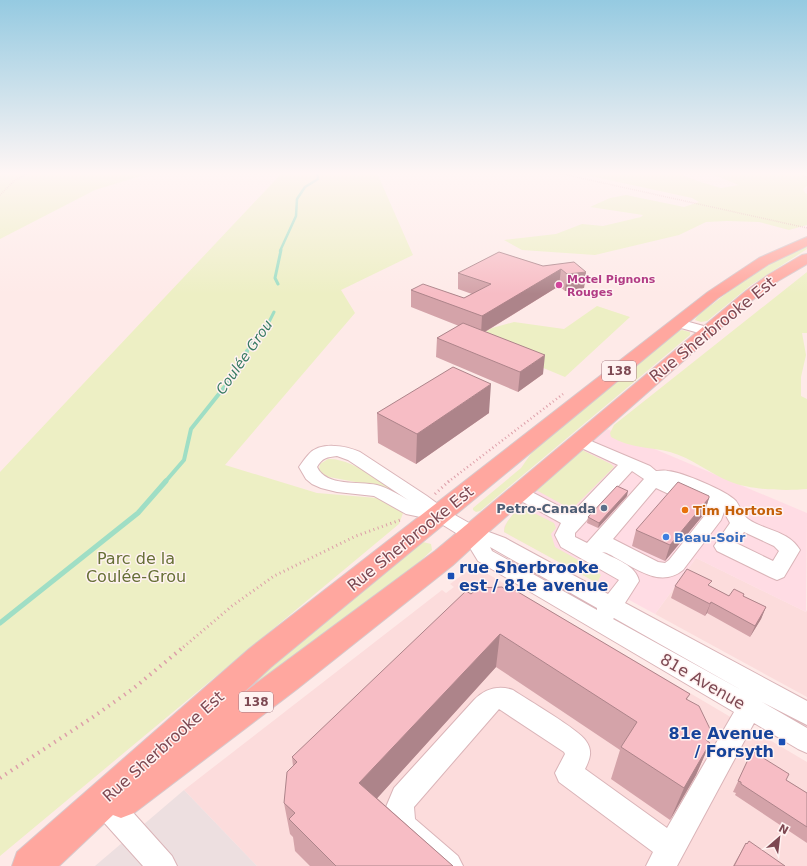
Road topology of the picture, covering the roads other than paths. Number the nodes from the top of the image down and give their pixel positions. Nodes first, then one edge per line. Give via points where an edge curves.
1 (807, 241) edge
2 (807, 258) edge
3 (678, 323) junction
4 (706, 331) junction
5 (579, 441) junction
6 (629, 464) junction
7 (653, 478) junction
8 (518, 492) junction
9 (439, 514) junction
10 (574, 522) junction
11 (740, 523) dead end
12 (471, 533) junction
13 (594, 548) junction
14 (605, 613) junction
15 (752, 697) junction
16 (807, 714) edge
17 (807, 741) edge
18 (110, 808) junction
19 (666, 857) edge
20 (33, 864) edge
21 (162, 866) edge
22 (448, 866) edge

1 - 3 main road, Rue Sherbrooke Est / 138 via 750,269
2 - 4 main road, Rue Sherbrooke Est / 138 via 751,294
3 - 4 street
3 - 9 main road, Rue Sherbrooke Est / 138
4 - 5 main road, Rue Sherbrooke Est / 138
5 - 6 street
5 - 8 main road, Rue Sherbrooke Est / 138
6 - 7 street via 644,470
6 - 10 street
7 - 11 street via 677,478 720,498 729,505
7 - 13 street
7 - 13 street via 710,506 716,512 676,565 670,570 663,571
8 - 10 street
8 - 12 main road, Rue Sherbrooke Est / 138
9 - 9 street via 422,500 346,453 321,453 315,456 308,467 313,477 321,482 375,490 410,508
9 - 12 street, 81e Avenue
9 - 20 main road, Rue Sherbrooke Est / 138 via 260,658
10 - 13 street via 566,530 565,540
12 - 14 street, 81e Avenue via 485,556 531,572
12 - 18 main road, Rue Sherbrooke Est / 138 via 444,558 286,680
13 - 14 street via 628,576 629,581
14 - 15 street, 81e Avenue
15 - 16 street, 81e Avenue
15 - 17 street, 81e Avenue
15 - 19 street via 742,722
18 - 20 main road, Rue Sherbrooke Est / 138
18 - 21 street
19 - 22 street via 568,773 578,756 572,744 504,698 496,697 490,700 404,798 400,807 404,828

